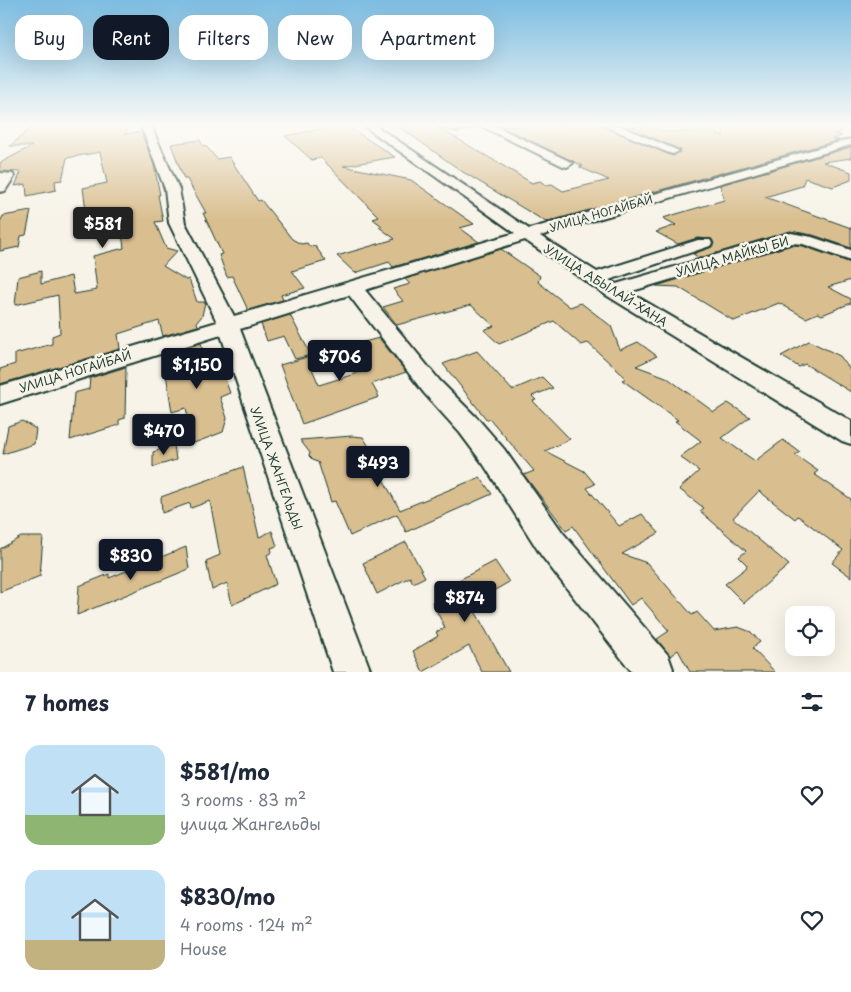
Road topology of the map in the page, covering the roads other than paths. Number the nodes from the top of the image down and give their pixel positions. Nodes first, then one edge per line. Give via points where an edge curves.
1 (159, 157) edge
2 (414, 157) edge
3 (553, 157) edge
4 (797, 157) edge
5 (567, 164) dead end
6 (0, 177) edge
7 (0, 188) edge
8 (525, 235) junction
9 (704, 243) dead end
10 (851, 256) edge
11 (594, 280) junction
12 (352, 286) junction
13 (613, 292) junction
14 (228, 324) junction
15 (0, 395) edge
16 (851, 434) edge
17 (654, 669) dead end
18 (352, 672) edge

1 - 14 street, УЛИЦА ЖАНГЕЛЬДЫ via 172,189 178,223
2 - 8 street, УЛИЦА АБЫЛАЙ-ХАНА
3 - 5 street
4 - 8 street, УЛИЦА НОГАЙБАЙ
6 - 7 street via 8,177
8 - 11 street, УЛИЦА АБЫЛАЙ-ХАНА
8 - 12 street, УЛИЦА НОГАЙБАЙ
9 - 11 street
10 - 13 street, УЛИЦА МАЙКЫ БИ via 791,238
11 - 13 street, УЛИЦА АБЫЛАЙ-ХАНА
12 - 14 street, УЛИЦА НОГАЙБАЙ
12 - 17 street via 432,388 489,451 552,544
13 - 16 street, УЛИЦА АБЫЛАЙ-ХАНА
14 - 15 street, УЛИЦА НОГАЙБАЙ
14 - 18 street, УЛИЦА ЖАНГЕЛЬДЫ

